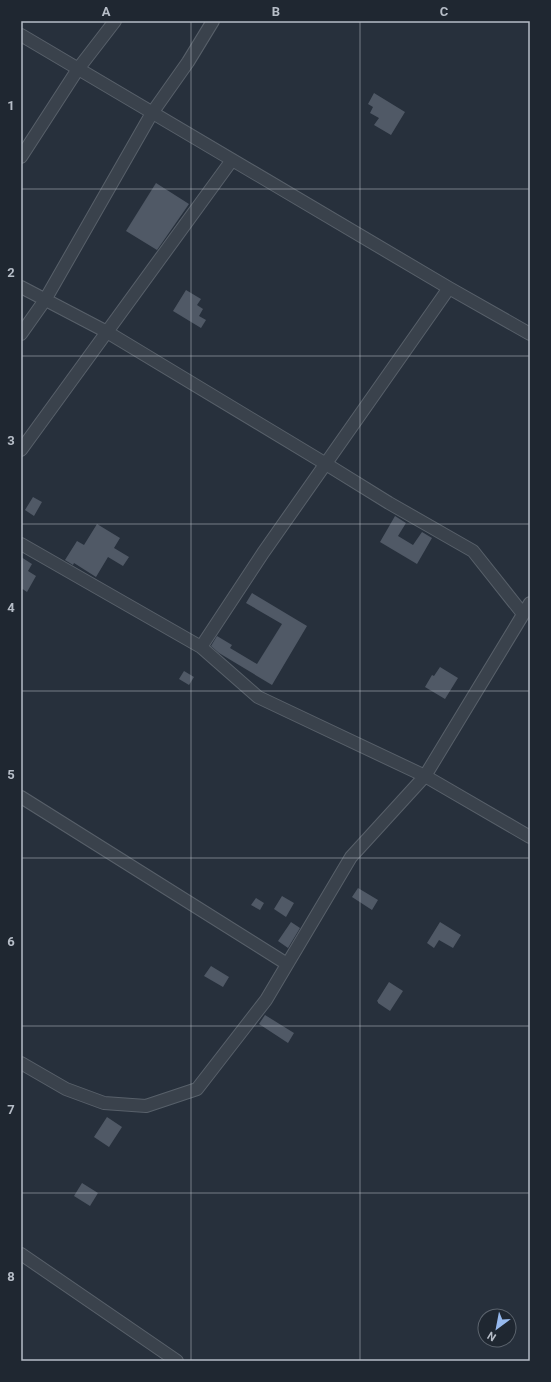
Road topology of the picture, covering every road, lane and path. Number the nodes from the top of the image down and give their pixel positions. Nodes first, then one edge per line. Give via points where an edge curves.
1 (116, 21) edge
2 (213, 21) edge
3 (21, 35) edge
4 (78, 69) junction
5 (152, 113) junction
6 (21, 157) edge
7 (232, 160) junction
8 (21, 287) edge
9 (448, 288) junction
10 (45, 300) junction
11 (106, 332) junction
12 (21, 334) edge
13 (530, 334) edge
14 (21, 450) edge
15 (326, 464) junction
16 (21, 544) edge
17 (530, 603) edge
18 (523, 614) junction
19 (201, 647) junction
20 (425, 776) junction
21 (21, 797) edge
22 (530, 837) edge
23 (287, 964) junction
24 (21, 1063) edge
25 (21, 1254) edge
26 (177, 1361) edge

1 - 4 street
2 - 5 street
3 - 4 street
4 - 5 street
4 - 6 street
5 - 7 street
5 - 10 street
7 - 9 street
7 - 11 street
8 - 10 street
9 - 13 street
9 - 15 street
10 - 11 street
10 - 12 street
11 - 14 street
11 - 15 street
15 - 18 street via 473,551
15 - 19 street
16 - 19 street
17 - 18 street
18 - 20 street
19 - 20 street via 258,697
20 - 22 street
20 - 23 street via 351,857
21 - 23 street
23 - 24 street via 266,1000 197,1089 146,1106 104,1103 66,1089
25 - 26 street

